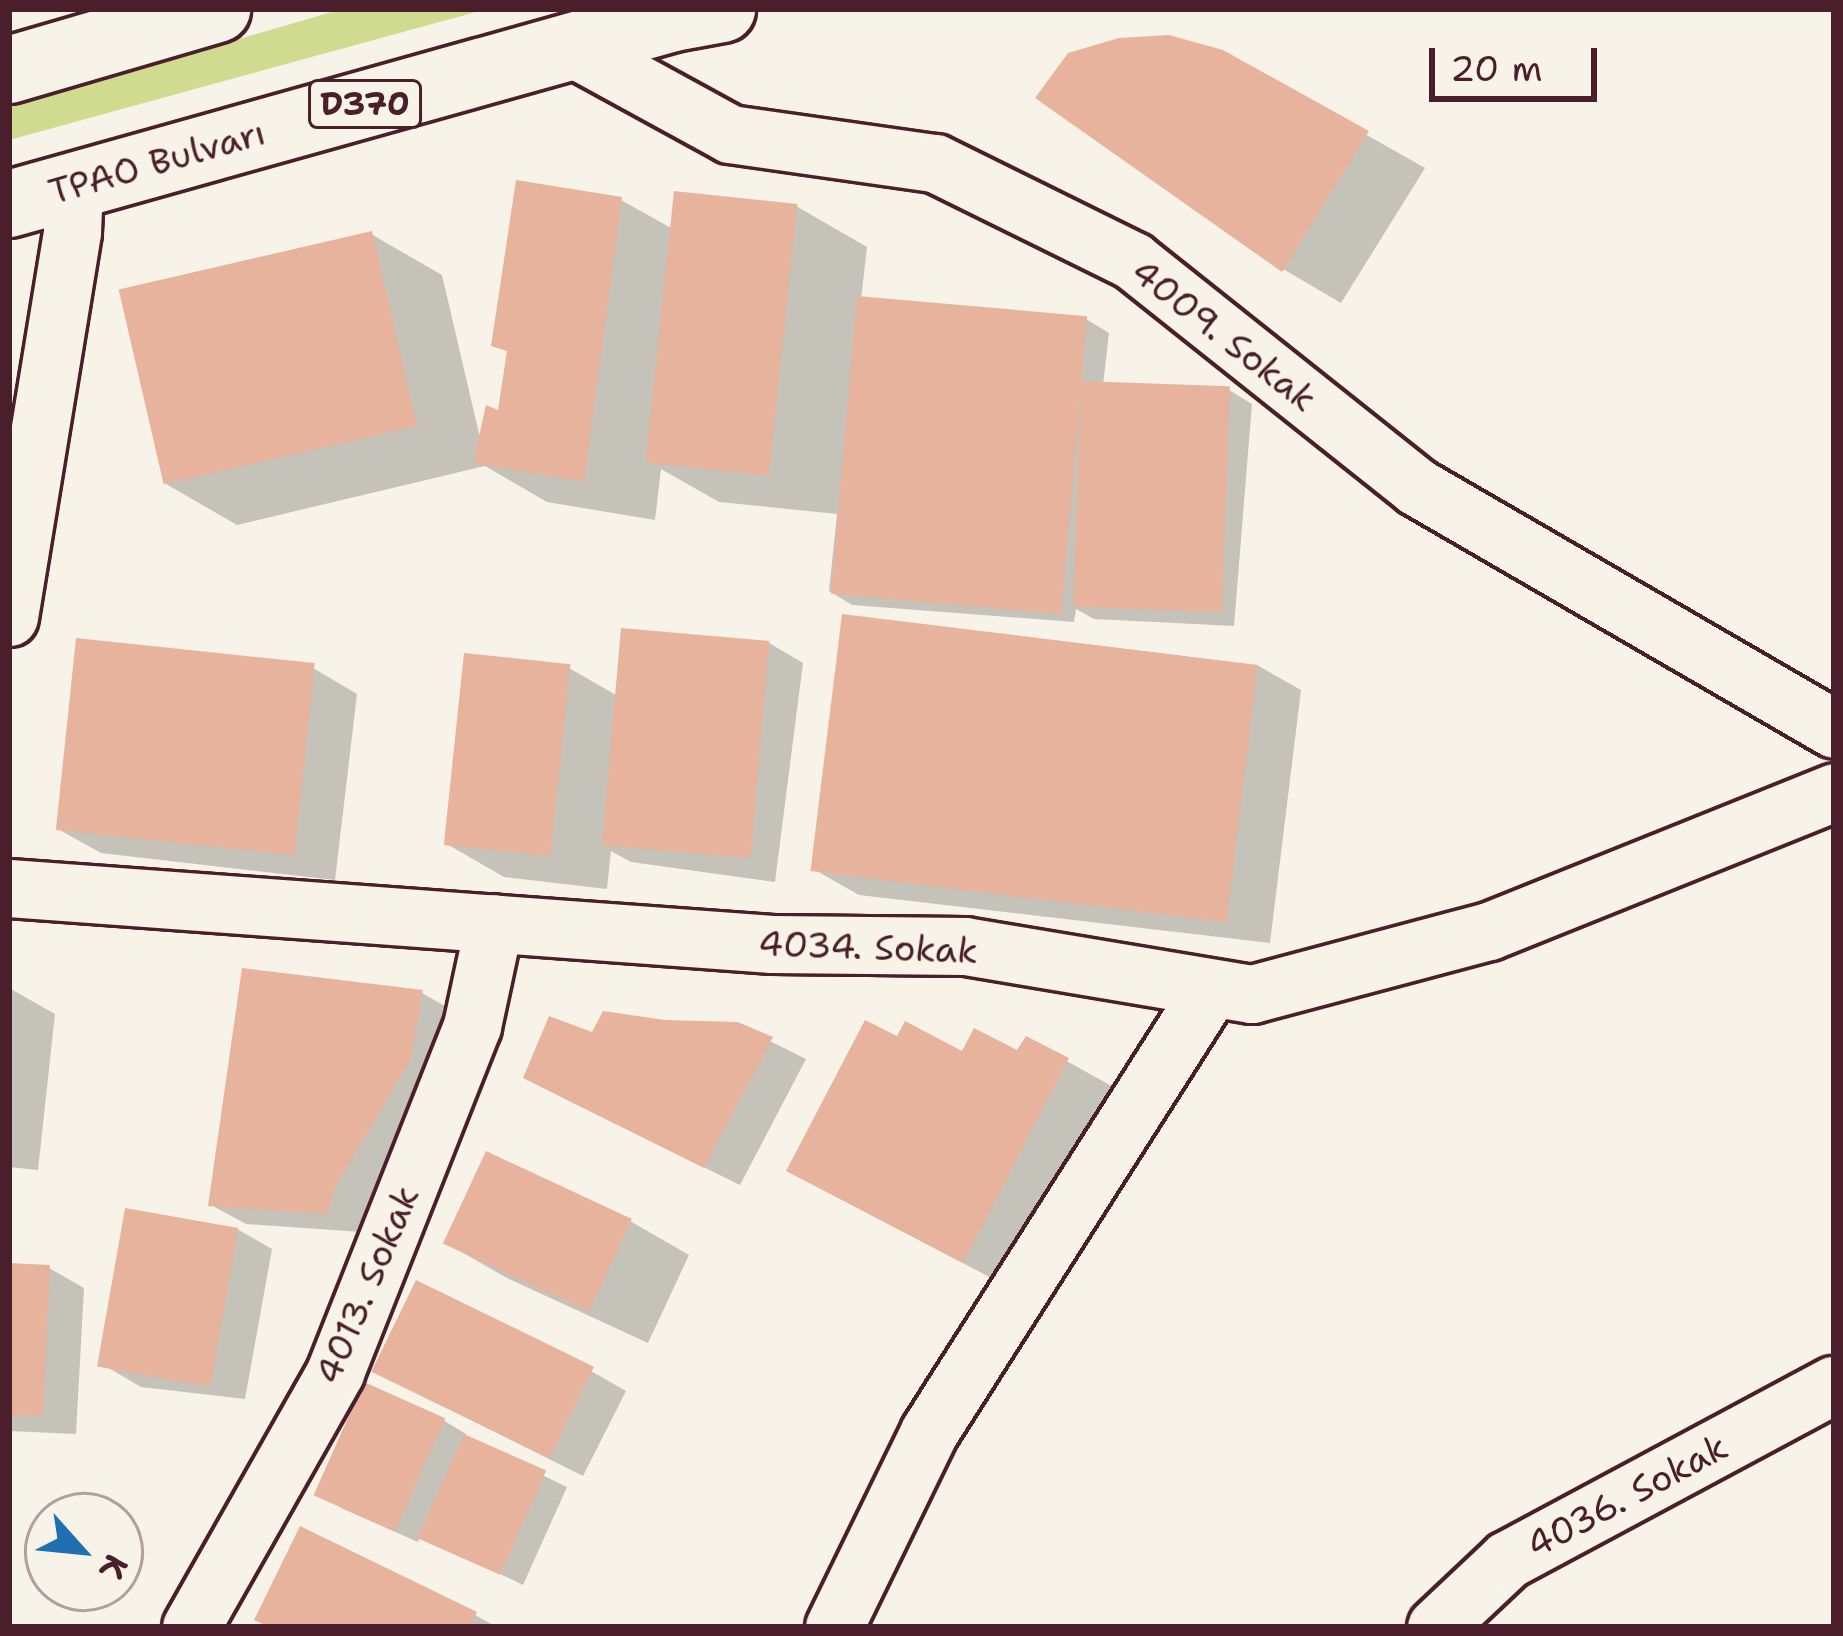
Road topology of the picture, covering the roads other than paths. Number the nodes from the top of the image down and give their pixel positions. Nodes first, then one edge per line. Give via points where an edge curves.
1 (217, 9) edge
2 (722, 9) edge
3 (571, 47) junction
4 (9, 70) edge
5 (74, 185) junction
6 (9, 204) edge
7 (9, 617) edge
8 (1834, 729) edge
9 (1834, 792) edge
10 (9, 888) edge
11 (494, 923) junction
12 (1210, 990) junction
13 (1834, 1385) edge
14 (191, 1627) edge
15 (834, 1627) edge
16 (1436, 1627) edge

1 - 4 highway
2 - 3 highway, TPAO Bulvarı / D370
3 - 5 highway, TPAO Bulvarı / D370
3 - 8 street, 4009. Sokak via 730,134 935,163 1133,261 1418,487
5 - 6 highway, TPAO Bulvarı / D370
5 - 7 street
9 - 12 street, 4034. Sokak via 1489,931 1252,994
10 - 11 street, 4034. Sokak
11 - 12 street, 4034. Sokak via 772,944 965,946
11 - 14 street, 4013. Sokak via 472,1025 335,1372
12 - 15 street via 928,1432
13 - 16 street, 4036. Sokak via 1507,1560

